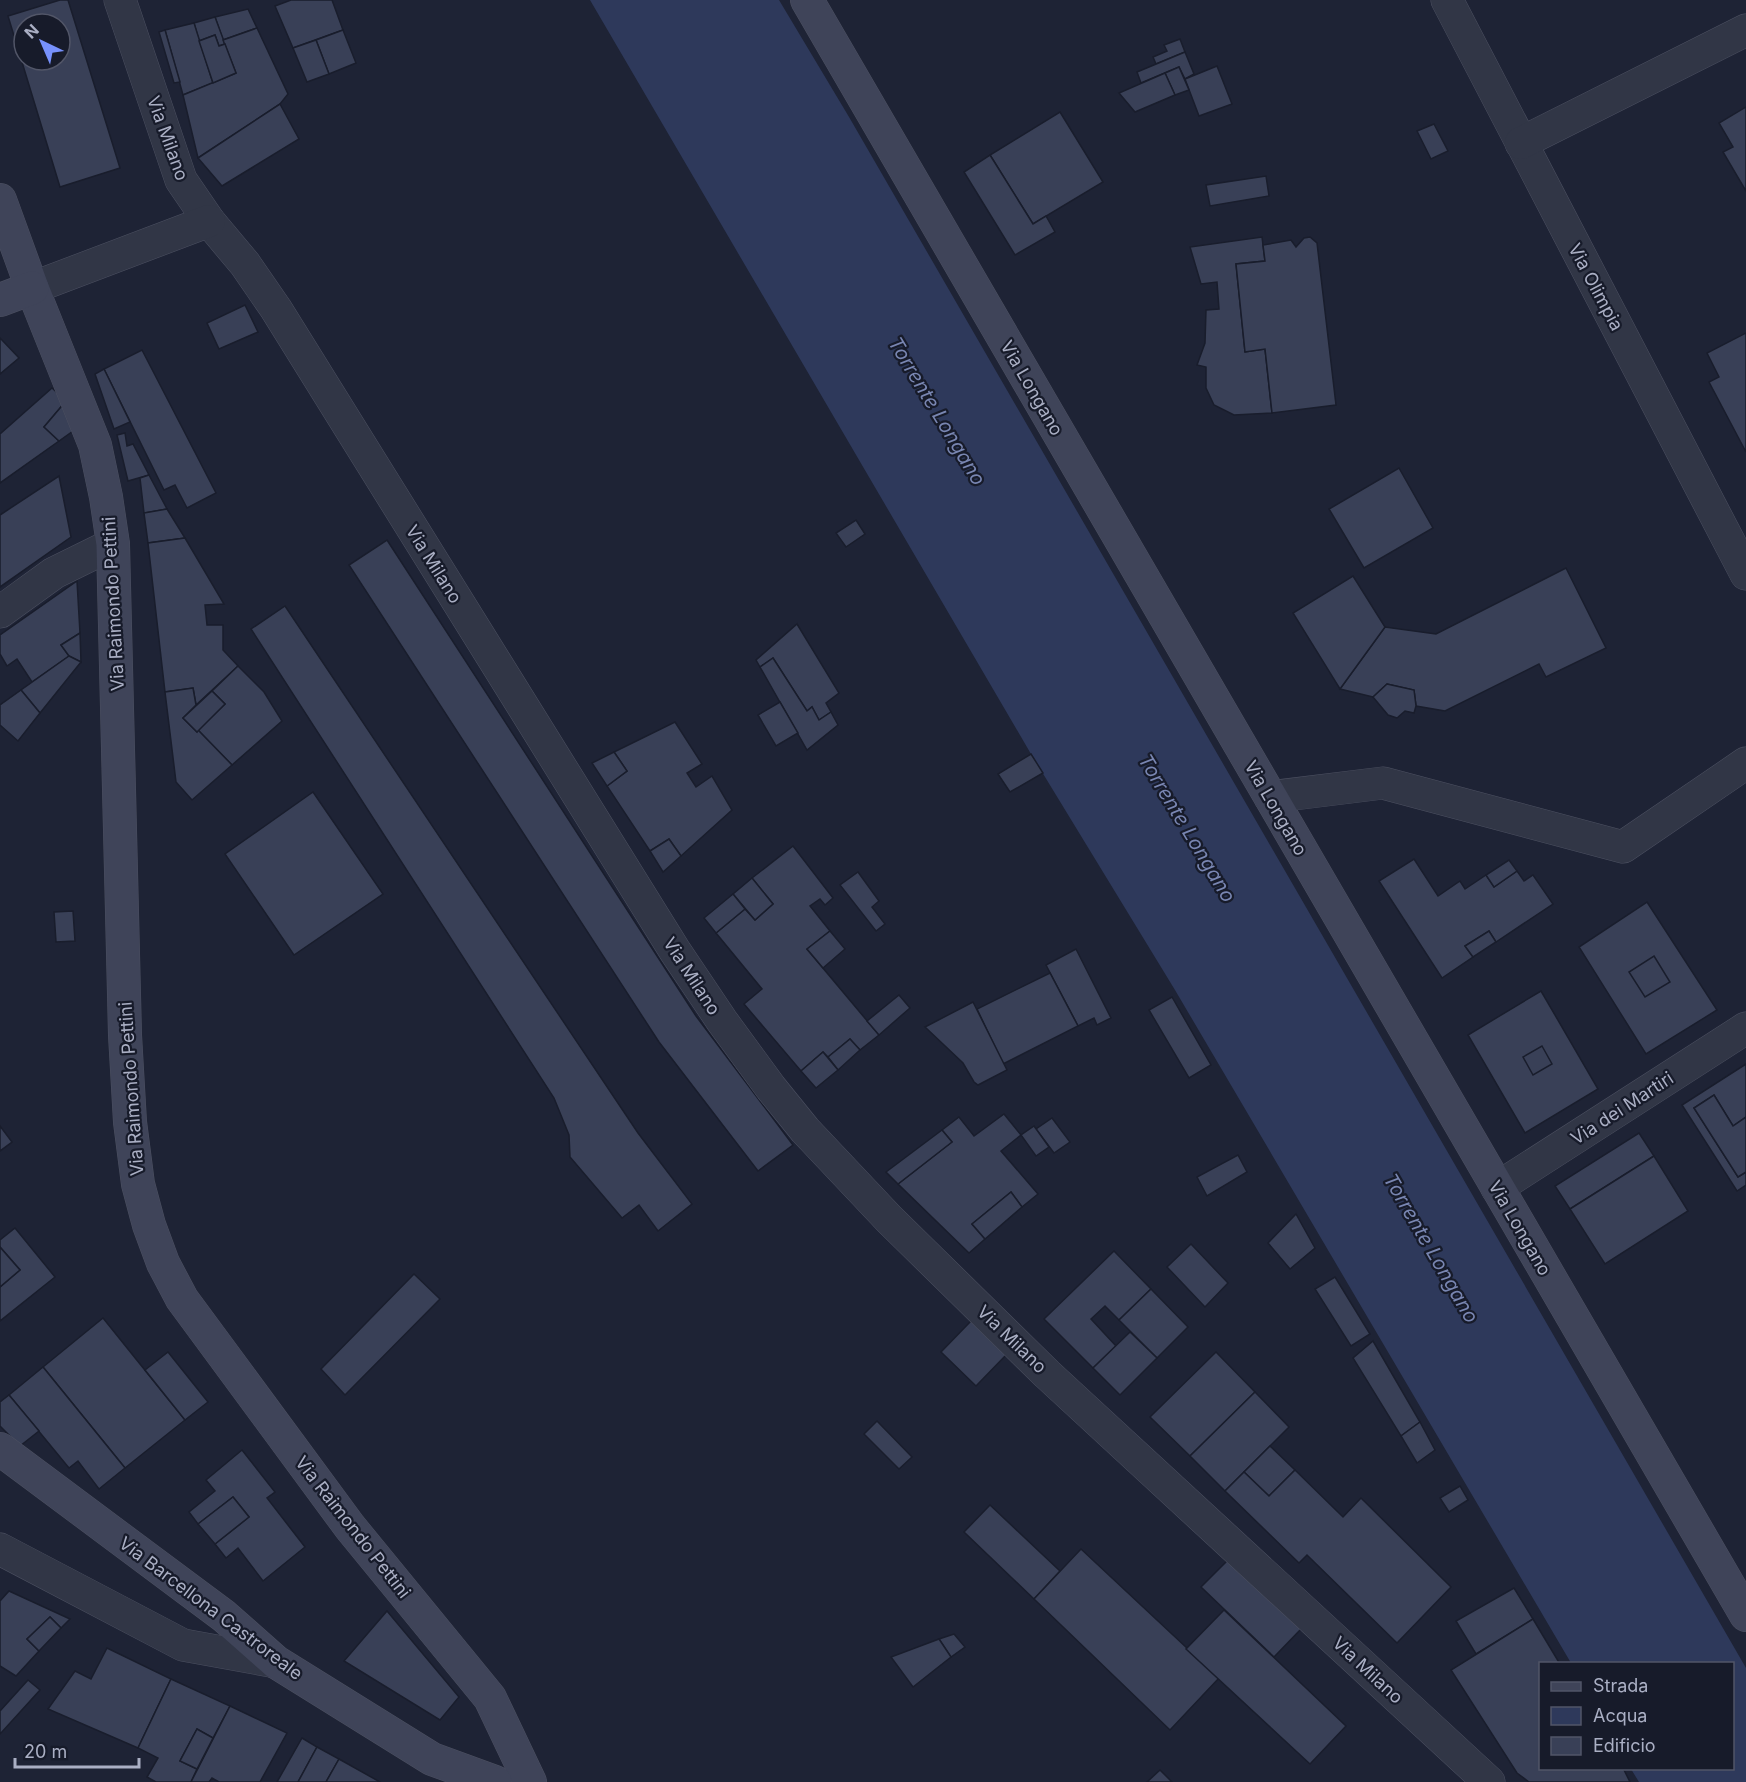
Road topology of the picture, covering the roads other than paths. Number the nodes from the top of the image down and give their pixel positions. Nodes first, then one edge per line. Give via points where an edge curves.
1 (120, 0) edge
2 (807, 0) edge
3 (1447, 0) edge
4 (1746, 30) edge
5 (1521, 143) junction
6 (0, 200) edge
7 (209, 222) junction
8 (32, 288) junction
9 (0, 300) edge
10 (113, 544) junction
11 (1746, 574) edge
12 (0, 612) edge
13 (1746, 763) edge
14 (1270, 797) junction
15 (1746, 1028) edge
16 (1497, 1188) junction
17 (0, 1449) edge
18 (0, 1549) edge
19 (1746, 1615) edge
20 (276, 1662) junction
21 (495, 1782) edge
22 (530, 1782) edge
23 (1489, 1782) edge

1 - 7 street, Via Milano via 181,180
2 - 14 street, Via Longano
3 - 5 street, Via Olimpia
4 - 5 street
5 - 11 street, Via Olimpia
6 - 8 street
7 - 8 street
7 - 23 street, Via Milano via 276,309 675,951 722,1021 805,1130 889,1219 1047,1374
8 - 9 street
8 - 10 street, Via Raimondo Pettini via 95,445
10 - 12 street via 54,573
10 - 22 street, Via Raimondo Pettini via 125,1035 130,1122 138,1184 149,1225 182,1299 350,1527 490,1698
13 - 14 street via 1623,847 1383,783
14 - 16 street, Via Longano
15 - 16 street, Via dei Martiri
16 - 19 street, Via Longano
17 - 20 street, Via Barcellona Castroreale via 224,1616
18 - 20 street via 183,1645
20 - 21 street, Via Barcellona Castroreale via 432,1759

